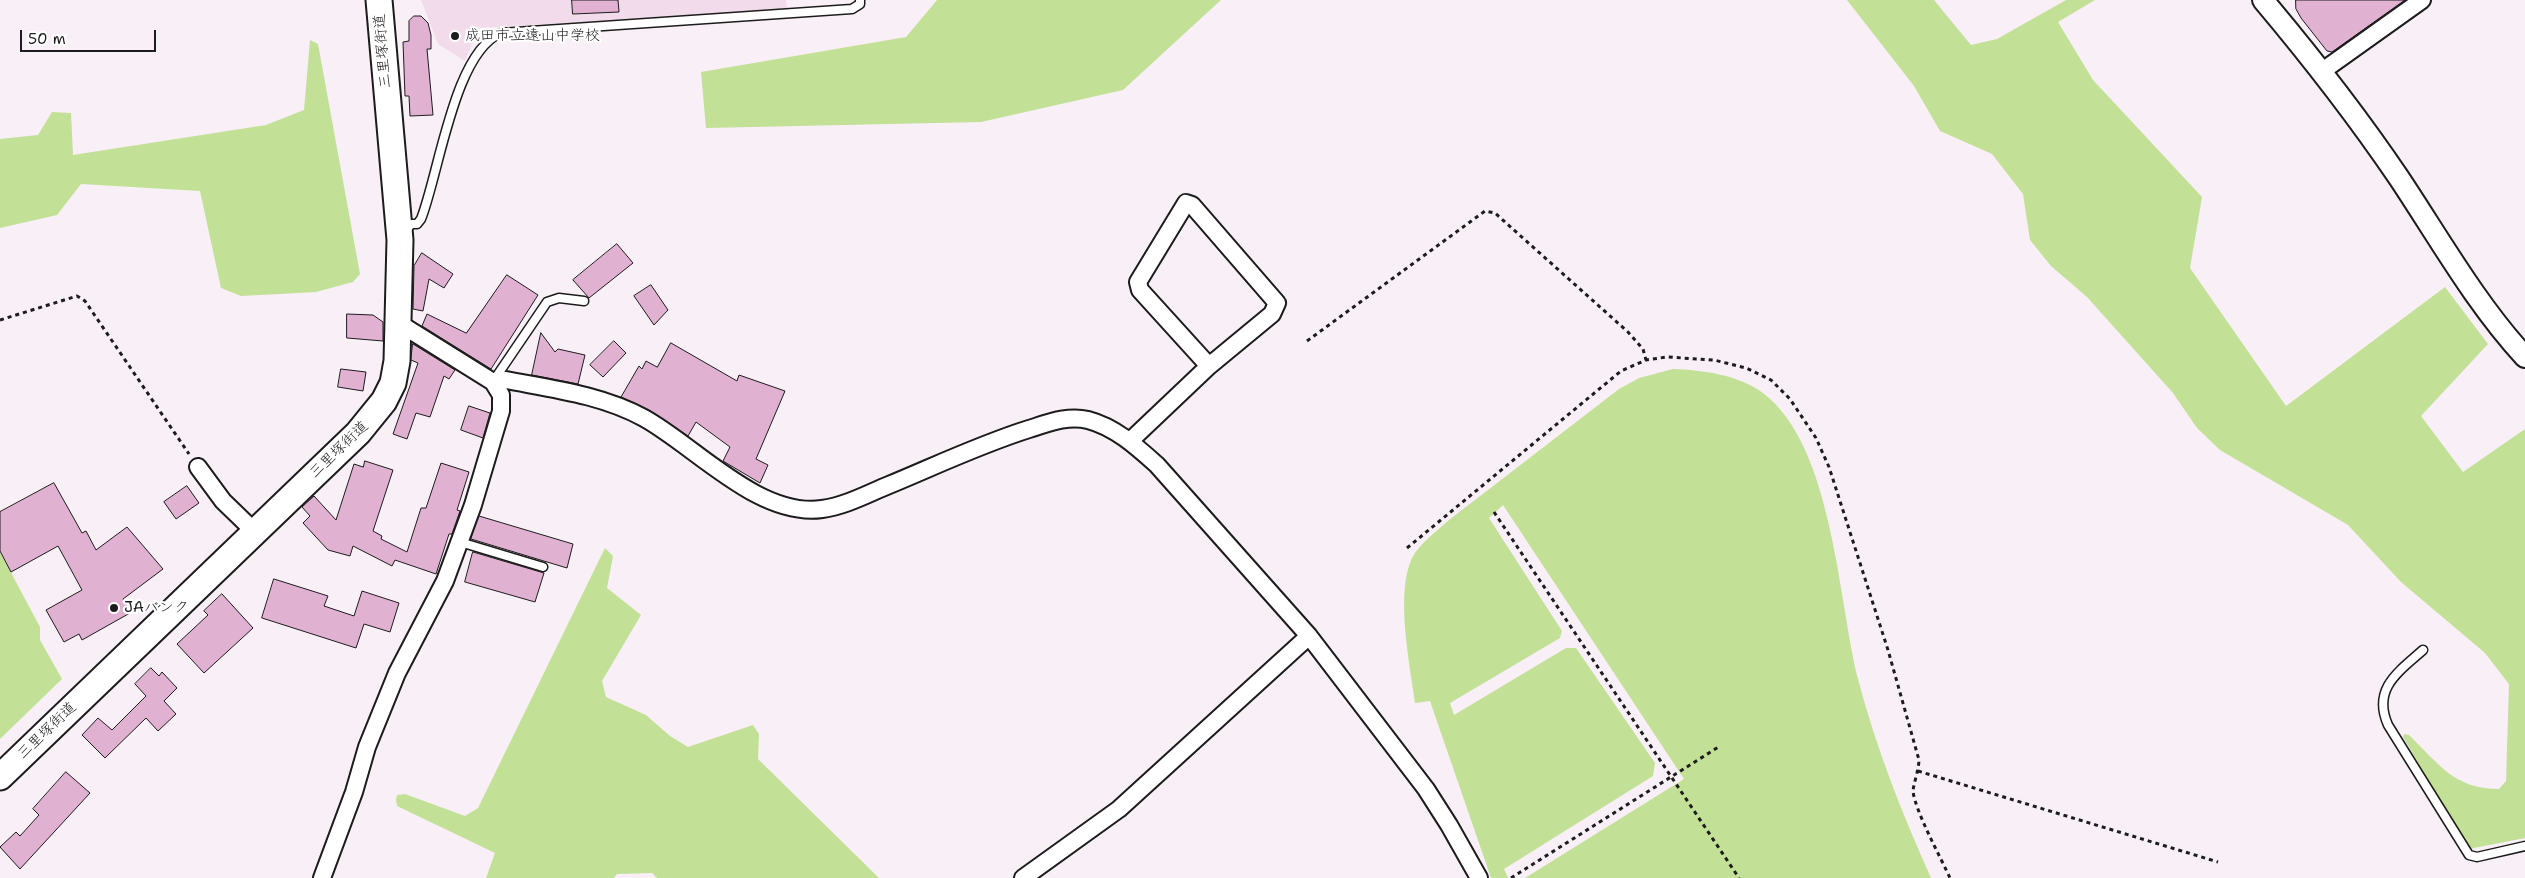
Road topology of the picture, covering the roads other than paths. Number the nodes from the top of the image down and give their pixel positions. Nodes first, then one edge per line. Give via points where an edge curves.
1 (379, 0) edge
2 (860, 0) edge
3 (2263, 0) edge
4 (2422, 0) edge
5 (2321, 72) junction
6 (400, 240) junction
7 (584, 300) dead end
8 (397, 322) junction
9 (2525, 357) edge
10 (1209, 366) junction
11 (493, 382) junction
12 (1130, 442) junction
13 (198, 467) road end
14 (254, 531) junction
15 (460, 542) junction
16 (543, 567) dead end
17 (1309, 636) junction
18 (2423, 650) dead end
19 (0, 777) edge
20 (2525, 846) edge
21 (322, 878) edge
22 (1023, 878) edge
23 (1479, 878) edge

1 - 6 main road, 三里塚街道
2 - 6 lane via 860,4 852,9 493,36 476,57 457,99 421,219 417,224 411,224
3 - 5 street
4 - 5 street
5 - 9 street via 2397,175 2500,327
6 - 8 main road, 三里塚街道
7 - 11 lane via 559,298 547,302
8 - 11 street
8 - 14 main road, 三里塚街道 via 397,361 393,383 384,401 358,433
10 - 10 street via 1272,314 1277,303 1192,205 1186,203 1138,282 1140,290
10 - 12 street
11 - 12 street via 506,380 602,400 644,418 743,487 788,508 806,510 851,501 1052,421 1088,420
11 - 15 street via 501,395 501,411
12 - 17 street via 1157,465
13 - 14 street via 223,501
14 - 19 main road, 三里塚街道
15 - 16 lane
15 - 21 street via 445,581 393,682
17 - 22 street via 1119,809
17 - 23 street via 1426,789 1450,824
18 - 20 lane via 2399,672 2382,696 2383,714 2388,725 2469,855 2476,857

